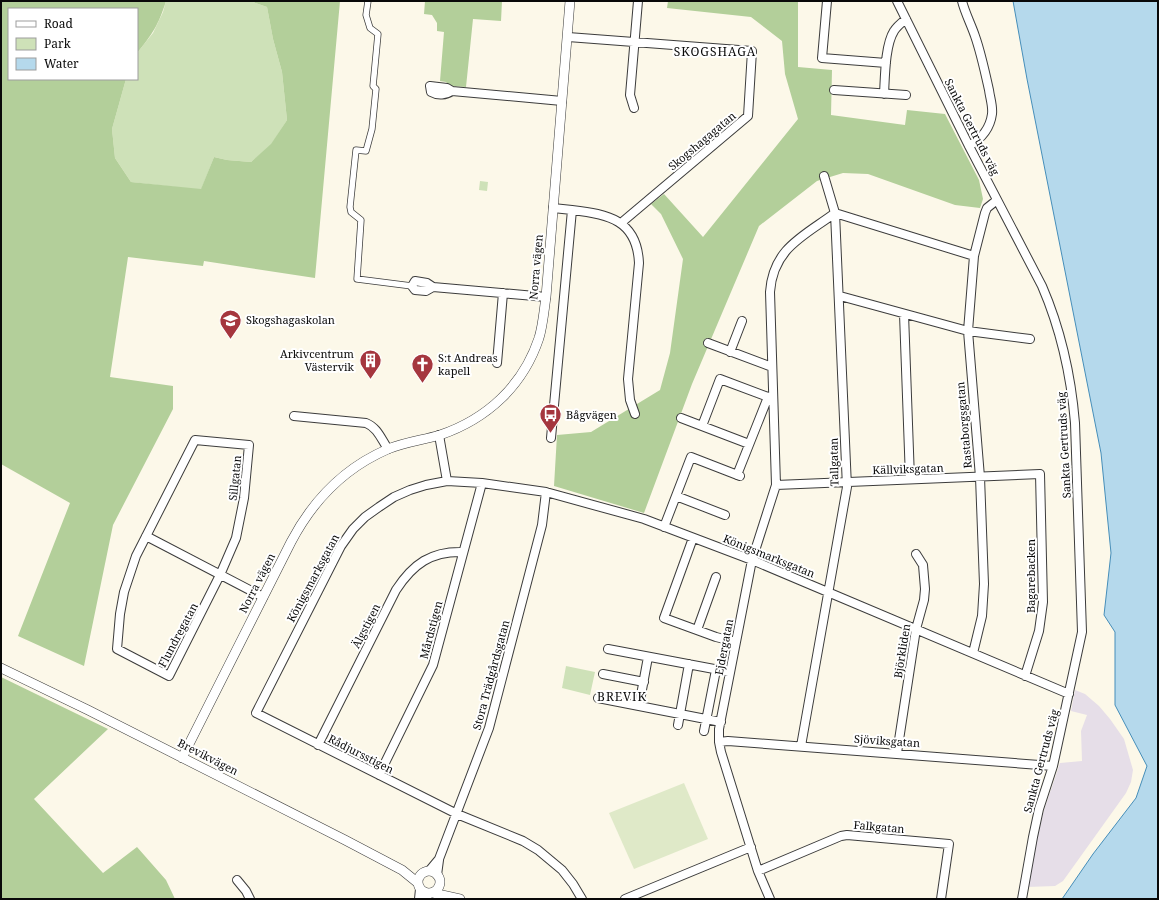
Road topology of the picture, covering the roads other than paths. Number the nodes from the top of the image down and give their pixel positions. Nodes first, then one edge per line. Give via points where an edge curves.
1 (368, 1) edge
2 (570, 1) edge
3 (638, 1) edge
4 (827, 1) edge
5 (897, 1) edge
6 (962, 1) edge
7 (906, 20) junction
8 (568, 38) junction
9 (634, 43) junction
10 (886, 63) junction
11 (834, 90) dead end
12 (452, 91) dead end
13 (884, 94) junction
14 (906, 96) dead end
15 (562, 101) junction
16 (634, 108) dead end
17 (969, 146) junction
18 (824, 176) dead end
19 (997, 200) junction
20 (553, 208) junction
21 (572, 210) junction
22 (835, 213) junction
23 (621, 223) junction
24 (974, 256) junction
25 (412, 286) joint
26 (503, 293) junction
27 (840, 296) junction
28 (546, 297) junction
29 (904, 314) junction
30 (742, 321) dead end
31 (968, 331) junction
32 (1030, 339) dead end
33 (708, 343) dead end
34 (730, 352) junction
35 (497, 363) dead end
36 (772, 367) junction
37 (771, 396) junction
38 (635, 414) dead end
39 (294, 416) dead end
40 (681, 418) dead end
41 (702, 426) junction
42 (439, 435) junction
43 (551, 438) dead end
44 (750, 444) junction
45 (388, 449) junction
46 (1040, 474) joint
47 (980, 477) junction
48 (910, 480) junction
49 (447, 482) junction
50 (847, 482) junction
51 (482, 483) junction
52 (776, 485) junction
53 (546, 492) junction
54 (676, 496) junction
55 (726, 515) dead end
56 (664, 527) junction
57 (146, 536) junction
58 (693, 538) junction
59 (463, 552) junction
60 (916, 554) dead end
61 (752, 560) junction
62 (220, 575) junction
63 (716, 577) dead end
64 (829, 592) junction
65 (263, 597) junction
66 (916, 629) junction
67 (697, 630) junction
68 (736, 642) junction
69 (608, 649) dead end
70 (973, 653) junction
71 (648, 657) junction
72 (689, 664) junction
73 (1, 668) edge
74 (716, 670) junction
75 (730, 672) junction
76 (603, 674) dead end
77 (1025, 676) junction
78 (644, 682) junction
79 (1069, 694) junction
80 (598, 698) dead end
81 (639, 706) junction
82 (256, 713) joint
83 (680, 714) junction
84 (706, 719) junction
85 (721, 722) junction
86 (678, 726) dead end
87 (704, 731) dead end
88 (719, 742) junction
89 (318, 745) junction
90 (801, 746) junction
91 (897, 753) junction
92 (182, 758) junction
93 (1053, 766) junction
94 (379, 775) junction
95 (457, 814) junction
96 (751, 848) junction
97 (402, 870) junction
98 (758, 871) junction
99 (432, 875) junction
100 (237, 880) dead end
101 (419, 886) junction
102 (430, 895) edge
103 (250, 899) edge
104 (419, 899) edge
105 (461, 899) edge
106 (582, 899) edge
107 (625, 899) edge
108 (770, 899) edge
109 (941, 899) edge
110 (1022, 899) edge

1 - 25 street via 366,15 370,28 378,34 373,86 376,90 372,129 366,151 356,150 350,208 361,220 358,279
2 - 8 street, Norra vägen
3 - 9 street
4 - 10 street via 822,58
5 - 7 street, Sankta Gertruds väg
6 - 17 street via 987,79 992,113 986,131
7 - 10 street via 893,33
7 - 17 street, Sankta Gertruds väg
8 - 9 street, Skogshagagatan
8 - 15 street, Norra vägen
9 - 16 street via 630,96
9 - 23 street, Skogshagagatan via 752,51 748,116
10 - 13 street
11 - 13 street
12 - 15 street
13 - 14 street
15 - 20 street, Norra vägen
17 - 19 street, Sankta Gertruds väg
18 - 22 street, Tallgatan
19 - 24 street, Rastaborgsgatan via 985,212
19 - 79 street, Sankta Gertruds väg via 1050,306 1067,360 1072,390 1082,617 1080,643
20 - 21 street
20 - 28 street, Norra vägen
21 - 23 street via 604,215
21 - 43 street
22 - 24 street
22 - 27 street, Tallgatan
22 - 36 street, Ejdergatan via 786,250 774,268 770,292
23 - 38 street via 633,238 639,254 628,379 630,400
24 - 31 street, Rastaborgsgatan
25 - 26 street via 415,281 427,282 433,287
26 - 28 street
26 - 35 street
27 - 29 street
27 - 50 street, Tallgatan
28 - 42 street, Norra vägen via 541,331 534,352 509,391 471,422
29 - 31 street
29 - 48 street
30 - 34 street
31 - 32 street
31 - 47 street, Rastaborgsgatan
33 - 34 street
34 - 36 street
36 - 37 street, Ejdergatan
37 - 41 street via 720,379
37 - 44 street, Ejdergatan
37 - 52 street, Ejdergatan
39 - 45 street via 372,425
40 - 41 street
41 - 44 street
42 - 45 street, Norra vägen
42 - 49 street
44 - 54 street, Ejdergatan via 739,476 691,457
45 - 65 street, Norra vägen via 347,473 320,498 299,528
46 - 47 street, Källviksgatan
46 - 77 street, Bagarebacken via 1043,602 1039,631
47 - 48 street, Källviksgatan
47 - 70 street, Rastaborgsgatan via 984,600
48 - 50 street, Källviksgatan
49 - 51 street, Königsmarksgatan
49 - 82 street, Königsmarksgatan via 410,490 370,514 353,529 341,546
50 - 52 street, Källviksgatan
50 - 64 street, Tallgatan
51 - 53 street, Königsmarksgatan
51 - 59 street, Mårdstigen
52 - 61 street, Ejdergatan
53 - 56 street, Königsmarksgatan
53 - 95 street, Stora Trädgårdsgatan via 542,525 489,728
54 - 55 street
54 - 56 street, Ejdergatan
56 - 58 street, Königsmarksgatan
57 - 62 street
57 - 62 street, Flundregatan via 124,592 117,650 170,676
57 - 62 street, Sillgatan via 195,440 249,445 241,519
58 - 61 street, Königsmarksgatan
58 - 67 street via 664,618
59 - 89 street, Älgstigen via 450,551 430,557 403,579
59 - 94 street, Mårdstigen via 433,665
60 - 66 street, Björkliden via 922,565 925,589
61 - 64 street, Königsmarksgatan
61 - 68 street, Ejdergatan
62 - 65 street
63 - 67 street
64 - 66 street, Königsmarksgatan
64 - 90 street, Tallgatan
65 - 92 street, Norra vägen
66 - 70 street, Königsmarksgatan
66 - 91 street, Björkliden
67 - 68 street
68 - 75 street, Ejdergatan
69 - 71 street
70 - 77 street, Königsmarksgatan
71 - 72 street
71 - 78 street
72 - 74 street
72 - 83 street
73 - 92 street, Brevikvägen
74 - 75 street
74 - 84 street
75 - 85 street, Ejdergatan
76 - 78 street
77 - 79 street, Königsmarksgatan
78 - 81 street
79 - 93 street, Sankta Gertruds väg
80 - 81 street
81 - 83 street
82 - 89 street, Rådjursstigen
83 - 84 street
83 - 86 street
84 - 85 street
84 - 87 street
85 - 88 street, Ejdergatan
88 - 90 street, Sjöviksgatan
88 - 96 street, Ejdergatan
89 - 94 street, Rådjursstigen
90 - 91 street, Sjöviksgatan
91 - 93 street, Sjöviksgatan
92 - 97 street, Brevikvägen
93 - 110 street, Sankta Gertruds väg via 1039,809
94 - 95 street, Rådjursstigen
95 - 99 street, Stora Trädgårdsgatan
95 - 106 street, Rådjursstigen via 523,841 538,850 562,870
96 - 98 street, Ejdergatan
96 - 107 street
97 - 99 street, Brevikvägen
97 - 101 street, Brevikvägen
98 - 108 street, Ejdergatan
98 - 109 street, Falkgatan via 847,835 949,844
99 - 101 street via 419,877
99 - 102 street via 438,888
99 - 105 street
100 - 103 street
101 - 102 street, Brevikvägen
101 - 104 street
102 - 105 street

